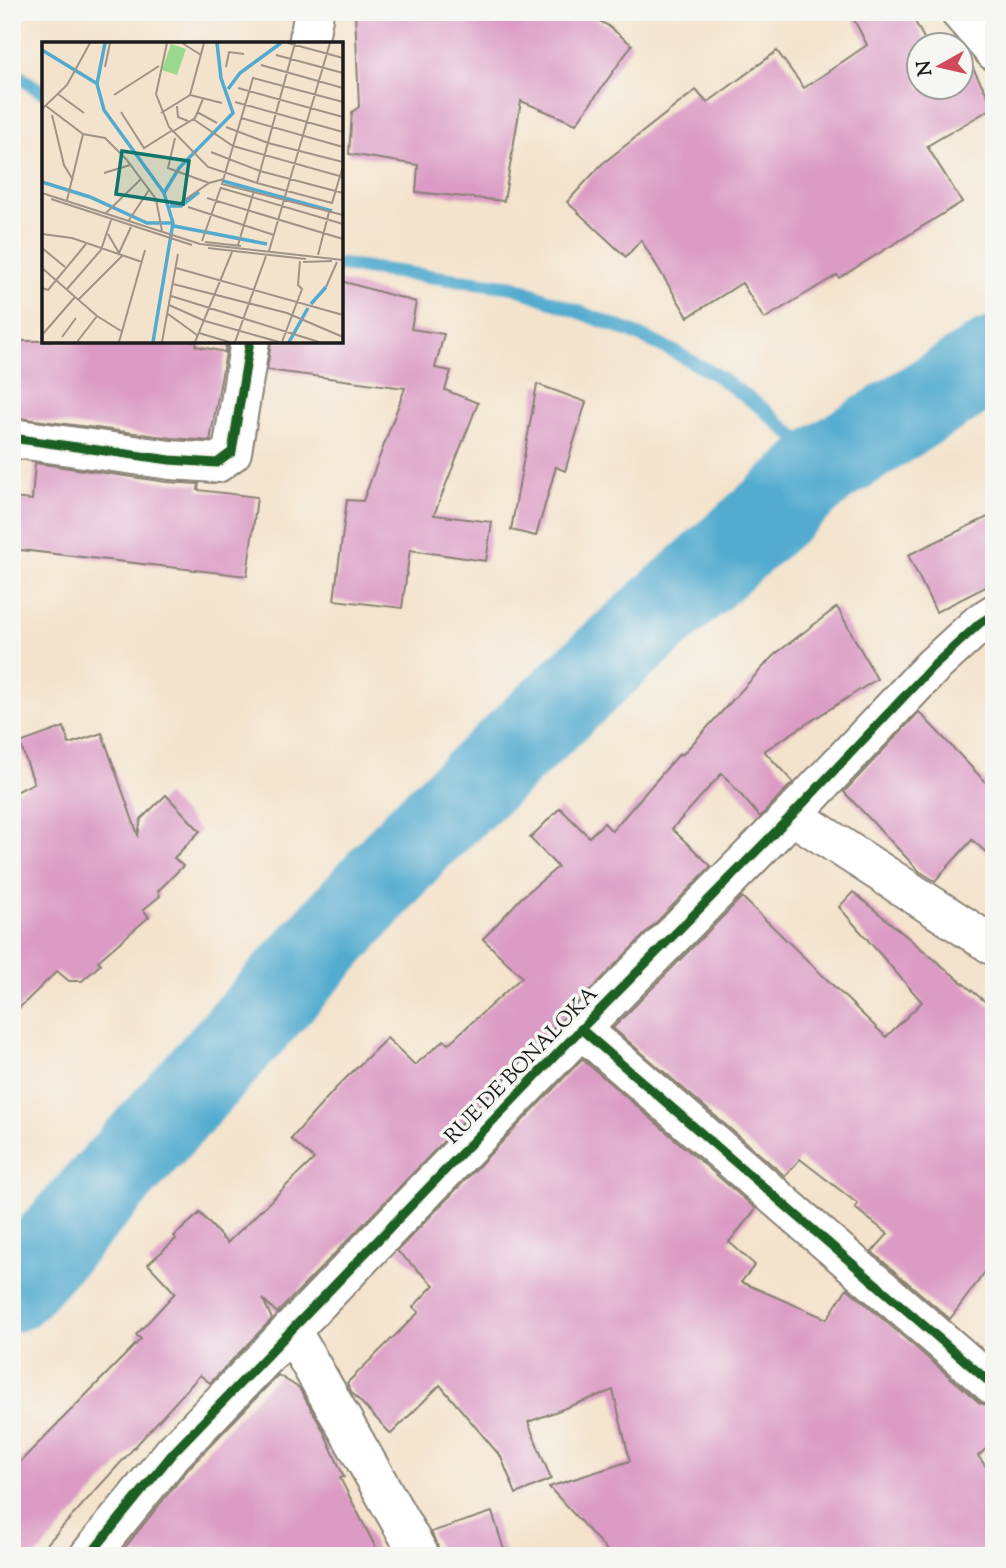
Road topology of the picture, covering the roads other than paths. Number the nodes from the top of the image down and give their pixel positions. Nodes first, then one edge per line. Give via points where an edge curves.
1 (314, 12) edge
2 (960, 12) edge
3 (308, 42) edge
4 (994, 51) edge
5 (250, 343) edge
6 (12, 438) edge
7 (994, 614) edge
8 (792, 816) junction
9 (994, 946) edge
10 (581, 1029) junction
11 (291, 1330) junction
12 (994, 1386) edge
13 (89, 1556) edge
14 (420, 1556) edge

1 - 3 street
2 - 4 street
5 - 6 street via 232,452 217,463
7 - 8 street, RUE DE BONALOKA via 932,667
8 - 9 street
8 - 10 street, RUE DE BONALOKA
10 - 11 street, RUE DE BONALOKA
10 - 12 street
11 - 13 street, RUE DE BONALOKA via 173,1453
11 - 14 street

